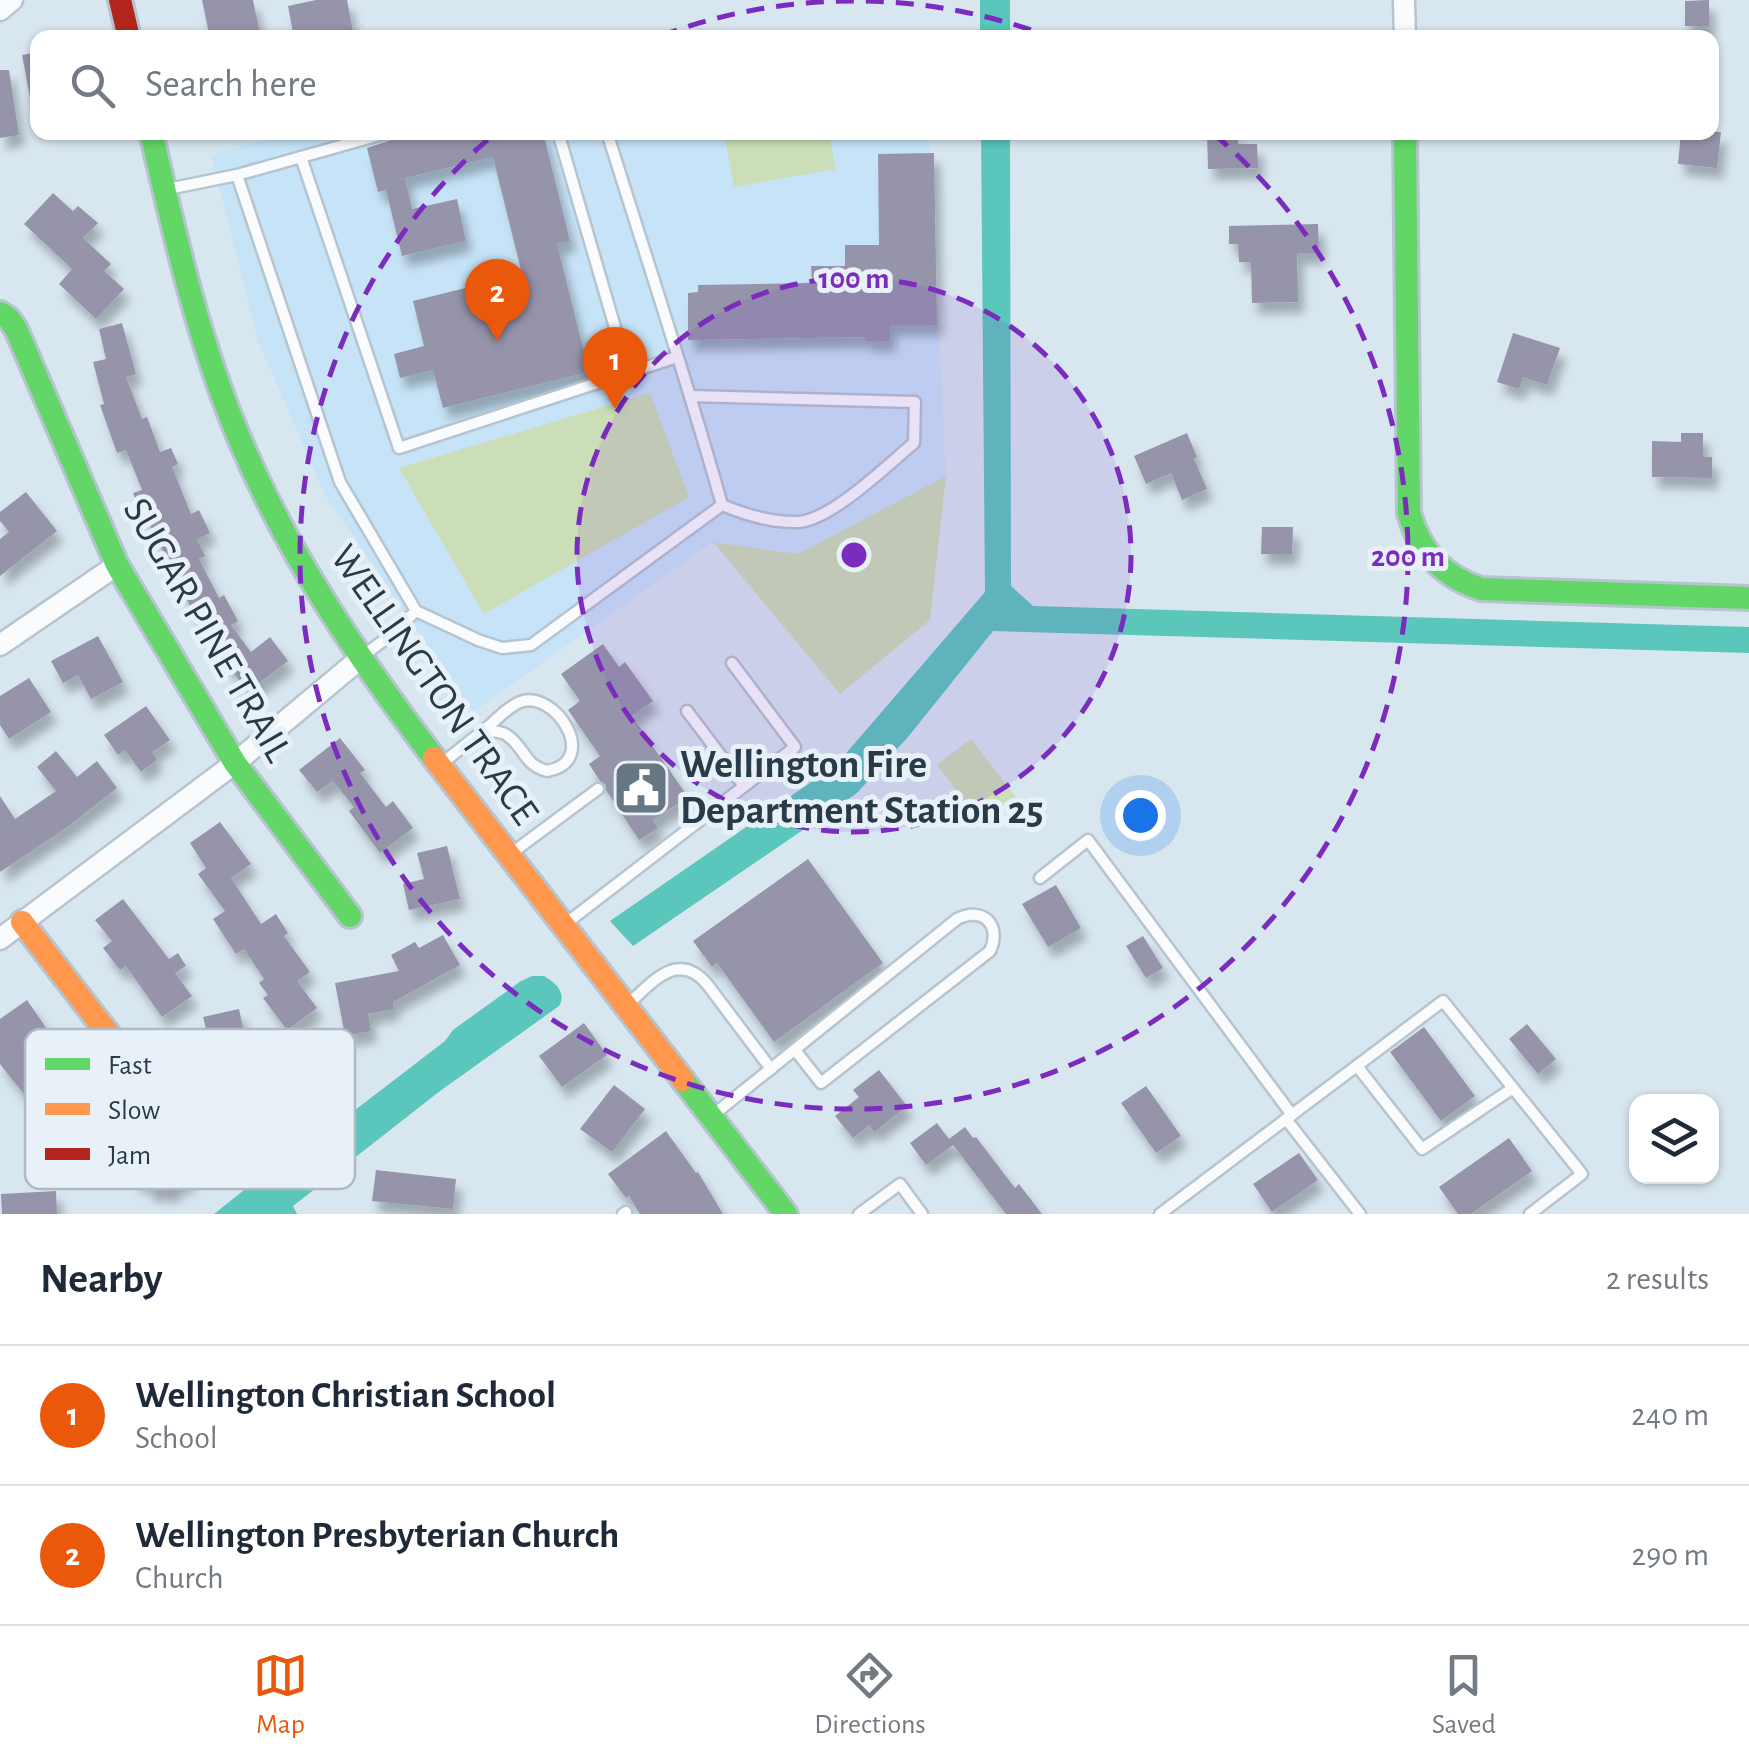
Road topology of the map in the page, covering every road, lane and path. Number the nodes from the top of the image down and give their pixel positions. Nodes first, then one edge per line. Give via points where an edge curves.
1 (12, 0) edge
2 (120, 0) edge
3 (1404, 0) edge
4 (0, 10) edge
5 (127, 30) edge
6 (1404, 30) edge
7 (153, 140) edge
8 (362, 140) edge
9 (560, 140) edge
10 (609, 140) edge
11 (1406, 140) edge
12 (302, 157) junction
13 (237, 175) junction
14 (164, 190) junction
15 (0, 313) edge
16 (677, 357) junction
17 (628, 372) junction
18 (691, 396) junction
19 (722, 505) junction
20 (117, 565) junction
21 (1749, 598) edge
22 (416, 611) junction
23 (0, 645) edge
24 (361, 658) junction
25 (732, 662) dead end
26 (687, 711) dead end
27 (482, 732) junction
28 (236, 763) junction
29 (439, 766) junction
30 (744, 786) junction
31 (598, 790) dead end
32 (508, 855) junction
33 (1040, 878) dead end
34 (350, 916) dead end
35 (22, 922) junction
36 (564, 926) junction
37 (0, 939) edge
38 (626, 1006) junction
39 (105, 1029) edge
40 (794, 1050) junction
41 (1357, 1066) junction
42 (771, 1069) junction
43 (1513, 1088) junction
44 (711, 1117) junction
45 (1289, 1117) junction
46 (786, 1214) edge
47 (859, 1214) edge
48 (922, 1214) edge
49 (1160, 1214) edge
50 (1360, 1214) edge
51 (1530, 1214) edge

1 - 4 street
2 - 5 street
3 - 6 street
7 - 14 street, WELLINGTON TRACE
8 - 12 lane
9 - 17 lane
10 - 16 lane
11 - 21 street via 1410,496 1422,549 1442,571 1494,590
12 - 13 lane
12 - 17 lane via 400,448
13 - 14 lane
13 - 22 lane via 340,482
14 - 24 street, WELLINGTON TRACE via 229,414 289,543
15 - 20 street, SUGAR PINE TRAIL via 16,329
16 - 17 lane
16 - 18 lane
18 - 19 lane
18 - 19 lane via 915,402 914,443 839,505 802,522 752,518
19 - 22 lane via 531,645 502,648
20 - 23 street
20 - 28 street, SUGAR PINE TRAIL
22 - 24 lane
24 - 28 street
24 - 29 street, WELLINGTON TRACE
25 - 30 lane via 794,747
26 - 30 lane
27 - 27 lane via 519,702 536,700 552,709 573,751 564,765 547,771 508,736
27 - 29 lane
28 - 34 street, SUGAR PINE TRAIL
28 - 35 street
29 - 32 street, WELLINGTON TRACE
30 - 36 lane
31 - 32 lane
32 - 36 street, WELLINGTON TRACE
33 - 45 lane via 1088,840
35 - 37 street
35 - 39 street
36 - 38 street, WELLINGTON TRACE
38 - 42 lane via 661,974 691,972
38 - 44 street, WELLINGTON TRACE
40 - 40 lane via 957,919 978,914 990,923 990,951 821,1084
40 - 42 lane
41 - 43 lane via 1422,1150
41 - 43 lane via 1443,1001
41 - 45 lane
42 - 44 lane
43 - 51 lane via 1582,1174
44 - 46 street, WELLINGTON TRACE
45 - 49 lane
45 - 50 lane
47 - 48 lane via 900,1184

